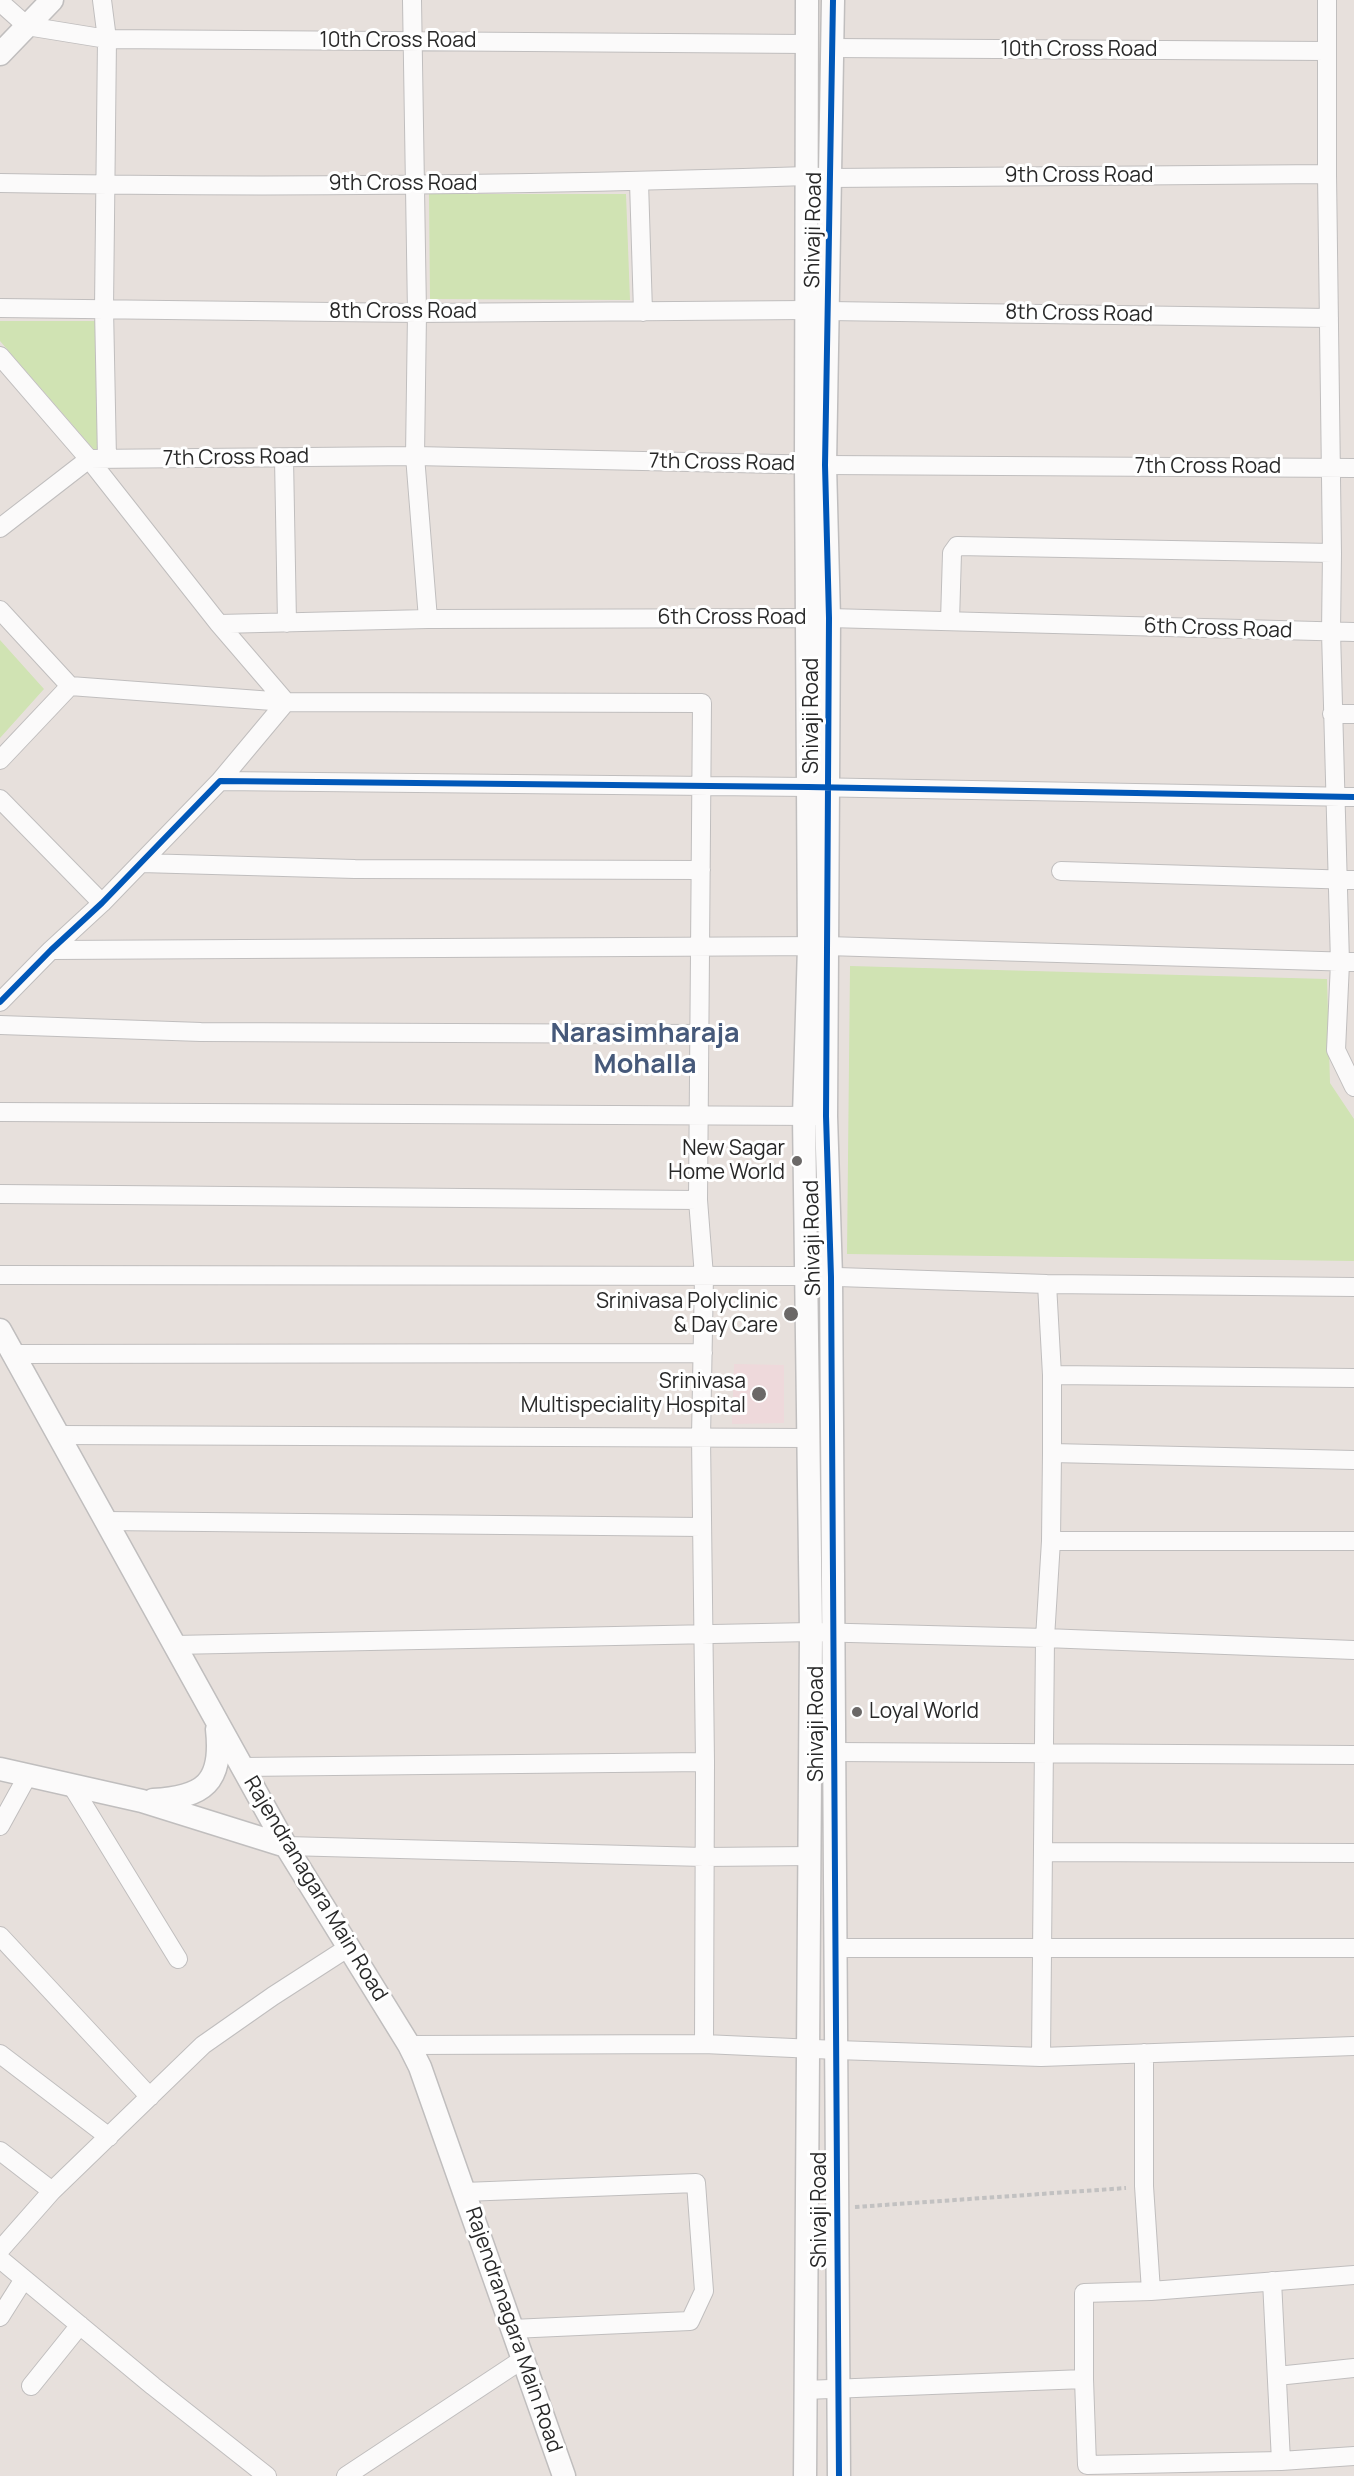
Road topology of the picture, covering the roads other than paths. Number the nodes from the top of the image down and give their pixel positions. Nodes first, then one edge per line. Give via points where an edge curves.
1 (52, 0) edge
2 (102, 0) edge
3 (412, 0) edge
4 (807, 0) edge
5 (833, 0) edge
6 (1327, 0) edge
7 (0, 2) edge
8 (27, 26) junction
9 (108, 39) junction
10 (413, 41) junction
11 (807, 44) junction
12 (832, 48) junction
13 (1327, 51) junction
14 (0, 54) edge
15 (1327, 174) junction
16 (807, 177) junction
17 (831, 178) junction
18 (639, 182) junction
19 (0, 183) edge
20 (415, 184) junction
21 (107, 185) junction
22 (0, 308) edge
23 (104, 308) junction
24 (817, 310) junction
25 (643, 312) junction
26 (417, 313) junction
27 (1329, 318) junction
28 (0, 356) edge
29 (415, 456) junction
30 (284, 458) junction
31 (98, 459) junction
32 (815, 465) junction
33 (1331, 468) junction
34 (1354, 468) edge
35 (0, 528) edge
36 (1332, 553) junction
37 (0, 610) edge
38 (818, 618) junction
39 (428, 619) junction
40 (950, 621) junction
41 (287, 623) junction
42 (219, 624) junction
43 (1331, 632) junction
44 (1354, 632) edge
45 (70, 686) junction
46 (286, 702) junction
47 (1332, 714) junction
48 (1354, 714) edge
49 (0, 760) edge
50 (220, 781) junction
51 (701, 786) junction
52 (818, 787) junction
53 (1335, 797) junction
54 (1354, 797) edge
55 (0, 799) edge
56 (141, 863) junction
57 (701, 870) junction
58 (1061, 871) dead end
59 (1346, 880) edge
60 (102, 903) junction
61 (818, 946) junction
62 (702, 947) junction
63 (51, 950) junction
64 (1347, 963) edge
65 (0, 1002) edge
66 (0, 1025) edge
67 (700, 1034) junction
68 (1354, 1088) edge
69 (0, 1112) edge
70 (699, 1114) junction
71 (815, 1116) junction
72 (0, 1194) edge
73 (698, 1200) junction
74 (0, 1275) edge
75 (704, 1276) junction
76 (808, 1276) junction
77 (831, 1277) junction
78 (1047, 1284) junction
79 (1354, 1287) edge
80 (0, 1330) edge
81 (703, 1353) junction
82 (13, 1354) junction
83 (1052, 1375) junction
84 (1354, 1378) edge
85 (58, 1435) junction
86 (701, 1437) junction
87 (809, 1438) junction
88 (1052, 1453) junction
89 (1354, 1460) edge
90 (105, 1521) junction
91 (702, 1527) junction
92 (1051, 1541) junction
93 (1354, 1541) edge
94 (811, 1632) junction
95 (703, 1633) junction
96 (834, 1633) junction
97 (1045, 1638) junction
98 (174, 1645) junction
99 (1354, 1650) edge
100 (216, 1720) junction
101 (834, 1752) junction
102 (1044, 1754) junction
103 (1354, 1755) edge
104 (705, 1762) junction
105 (242, 1767) junction
106 (0, 1769) edge
107 (28, 1775) junction
108 (72, 1786) junction
109 (142, 1801) junction
110 (0, 1826) edge
111 (286, 1846) junction
112 (1043, 1852) junction
113 (1354, 1853) edge
114 (810, 1856) junction
115 (704, 1857) junction
116 (0, 1936) edge
117 (350, 1947) junction
118 (836, 1948) junction
119 (1354, 1948) edge
120 (1042, 1949) junction
121 (178, 1959) dead end
122 (409, 2044) junction
123 (704, 2044) junction
124 (1354, 2046) edge
125 (807, 2049) junction
126 (837, 2050) junction
127 (1144, 2053) junction
128 (0, 2054) edge
129 (1041, 2056) junction
130 (150, 2097) junction
131 (109, 2137) junction
132 (0, 2151) edge
133 (52, 2192) junction
134 (464, 2192) junction
135 (0, 2250) edge
136 (0, 2259) edge
137 (1354, 2275) edge
138 (24, 2279) junction
139 (1272, 2281) junction
140 (1151, 2291) junction
141 (0, 2317) edge
142 (80, 2325) junction
143 (512, 2329) junction
144 (523, 2359) junction
145 (1354, 2368) edge
146 (1277, 2376) junction
147 (1084, 2379) junction
148 (31, 2386) dead end
149 (838, 2387) junction
150 (806, 2390) junction
151 (1354, 2456) edge
152 (1281, 2461) junction
153 (1171, 2470) edge
154 (267, 2476) edge
155 (346, 2476) edge
156 (564, 2476) edge
157 (805, 2476) edge
158 (838, 2476) edge

1 - 8 street
2 - 9 street
3 - 10 street
4 - 11 street
5 - 12 street, Shivaji Road
6 - 13 street
7 - 8 street
8 - 9 street, 10th Cross Road
8 - 14 street
9 - 10 street, 10th Cross Road
9 - 21 street
10 - 11 street, 10th Cross Road
10 - 20 street
11 - 16 street
12 - 13 street, 10th Cross Road
12 - 17 street, Shivaji Road
13 - 15 street
15 - 17 street, 9th Cross Road
15 - 27 street
16 - 17 street, 9th Cross Road
16 - 18 street, 9th Cross Road
16 - 24 street
17 - 24 street, Shivaji Road
18 - 20 street, 9th Cross Road
18 - 25 street
19 - 21 street, 9th Cross Road
20 - 21 street, 9th Cross Road
20 - 26 street
21 - 23 street
22 - 23 street, 8th Cross Road
23 - 26 street, 8th Cross Road
23 - 31 street
24 - 25 street, 8th Cross Road
24 - 27 street, 8th Cross Road
24 - 32 street, Shivaji Road
25 - 26 street, 8th Cross Road
26 - 29 street
27 - 33 street
28 - 31 street
29 - 30 street, 7th Cross Road
29 - 32 street, 7th Cross Road
29 - 39 street
30 - 31 street, 7th Cross Road
30 - 41 street
31 - 35 street
31 - 42 street
32 - 33 street, 7th Cross Road
32 - 38 street, Shivaji Road
33 - 34 street, 7th Cross Road
33 - 36 street
36 - 40 street via 957,546 952,553
36 - 43 street
37 - 45 street
38 - 39 street, 6th Cross Road
38 - 40 street, 6th Cross Road
38 - 52 street, Shivaji Road
39 - 41 street, 6th Cross Road
40 - 43 street, 6th Cross Road
41 - 42 street, 6th Cross Road
42 - 46 street
43 - 44 street, 6th Cross Road
43 - 47 street
45 - 46 street
45 - 49 street
46 - 50 street
46 - 51 street via 702,703
47 - 48 street
47 - 53 street
50 - 51 street
50 - 56 street
51 - 52 street
51 - 57 street
52 - 53 street
52 - 61 street, Shivaji Road
53 - 54 street
53 - 59 street
55 - 60 street
56 - 57 street via 356,869
56 - 60 street
57 - 62 street
58 - 59 street
59 - 64 street
60 - 63 street
61 - 62 street
61 - 64 street
61 - 71 street, Shivaji Road
62 - 63 street
62 - 67 street
63 - 65 street
64 - 68 street via 1336,1050
66 - 67 street via 201,1032
67 - 70 street
69 - 70 street
70 - 71 street
70 - 73 street
71 - 76 street
71 - 77 street, Shivaji Road
72 - 73 street
73 - 75 street
74 - 75 street
75 - 76 street
75 - 81 street
76 - 77 street
76 - 87 street
77 - 78 street
77 - 96 street, Shivaji Road
78 - 79 street
78 - 83 street
80 - 82 street, Rajendranagara Main Road
81 - 82 street
81 - 86 street
82 - 85 street, Rajendranagara Main Road
83 - 84 street
83 - 88 street
85 - 86 street
85 - 90 street, Rajendranagara Main Road
86 - 87 street
86 - 91 street
87 - 94 street
88 - 89 street
88 - 92 street
90 - 91 street
90 - 98 street, Rajendranagara Main Road
91 - 95 street
92 - 93 street
92 - 97 street
94 - 95 street
94 - 96 street
94 - 114 street
95 - 98 street
95 - 104 street
96 - 97 street
96 - 101 street, Shivaji Road
97 - 99 street
97 - 102 street
98 - 100 street, Rajendranagara Main Road
100 - 105 street, Rajendranagara Main Road
100 - 109 street via 220,1752 217,1771 202,1788 181,1798
101 - 102 street
101 - 118 street, Shivaji Road
102 - 103 street
102 - 112 street
104 - 105 street
104 - 115 street
105 - 111 street, Rajendranagara Main Road
106 - 107 street
107 - 108 street
107 - 110 street
108 - 109 street
108 - 121 street
109 - 111 street
111 - 115 street
111 - 117 street, Rajendranagara Main Road
112 - 113 street
112 - 120 street
114 - 115 street
114 - 125 street
115 - 123 street
116 - 130 street
117 - 122 street, Rajendranagara Main Road
117 - 130 street via 203,2045
118 - 120 street
118 - 126 street, Shivaji Road
119 - 120 street
120 - 129 street
122 - 123 street
122 - 134 street, Rajendranagara Main Road
123 - 125 street
124 - 127 street
125 - 126 street
125 - 150 street
126 - 129 street
126 - 149 street, Shivaji Road
127 - 129 street
127 - 140 street via 1144,2186
128 - 131 street
130 - 131 street
131 - 133 street
132 - 133 street
133 - 135 street
134 - 143 street, Rajendranagara Main Road
134 - 143 street via 696,2183 704,2291 690,2321
136 - 138 street
137 - 139 street
138 - 141 street
138 - 142 street
139 - 140 street
139 - 146 street
140 - 147 street via 1084,2293
142 - 148 street
142 - 154 street
143 - 144 street, Rajendranagara Main Road
144 - 155 street
144 - 156 street, Rajendranagara Main Road
145 - 146 street
146 - 152 street
147 - 149 street
147 - 153 street via 1087,2465
149 - 150 street
149 - 158 street, Shivaji Road
150 - 157 street
151 - 152 street
152 - 153 street

